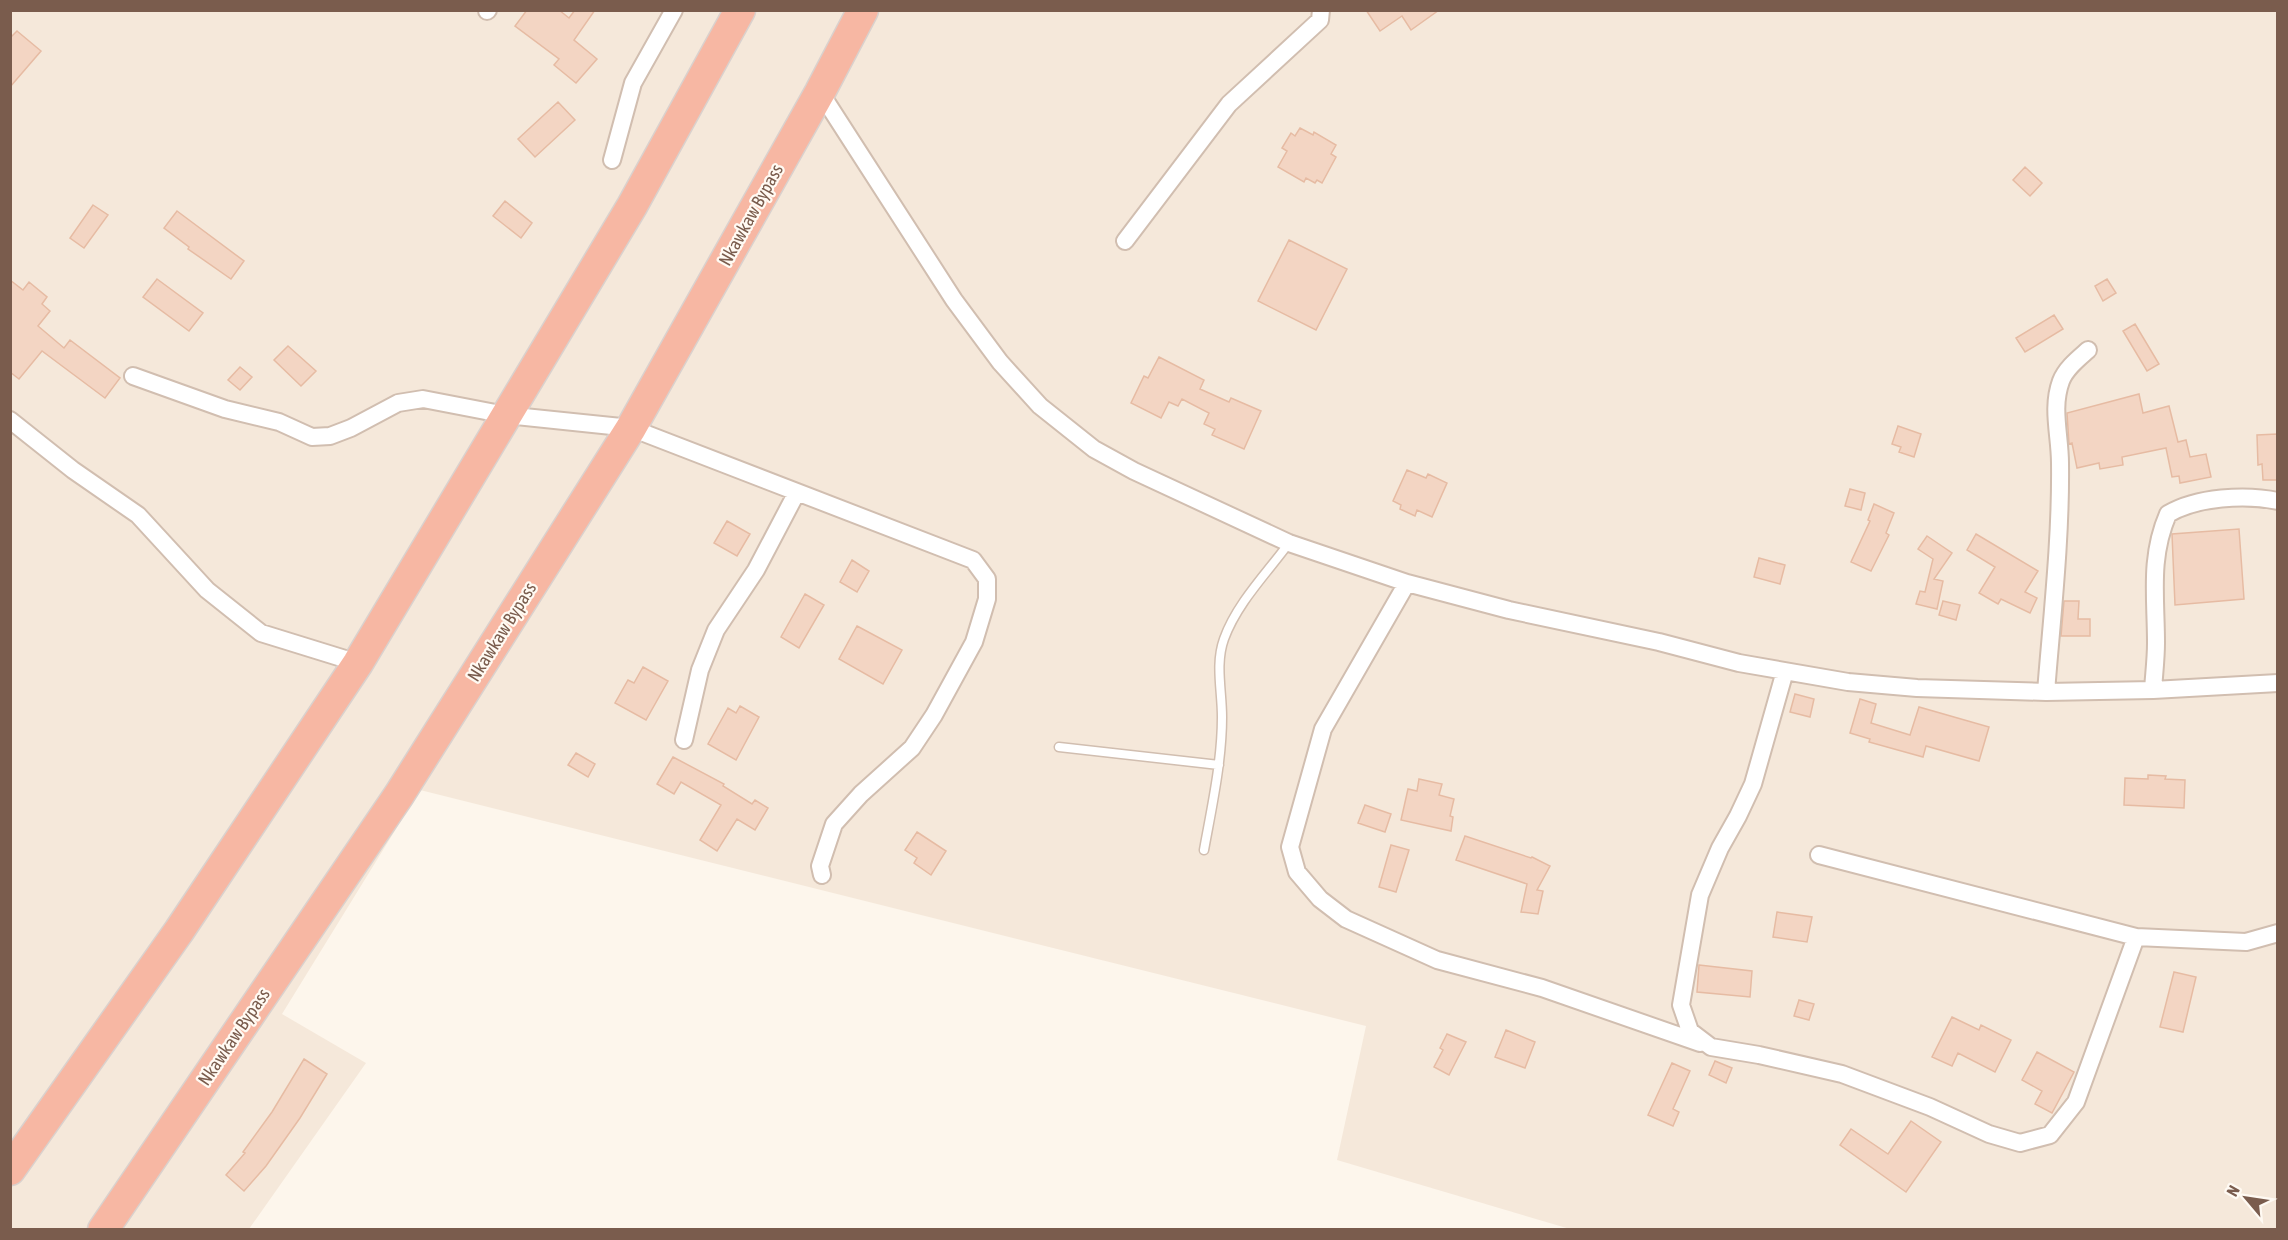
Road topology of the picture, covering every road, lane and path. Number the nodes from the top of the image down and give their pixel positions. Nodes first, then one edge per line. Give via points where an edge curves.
1 (674, 10) edge
2 (740, 10) edge
3 (863, 10) edge
4 (1321, 10) edge
5 (820, 92) junction
6 (612, 160) dead end
7 (1125, 242) dead end
8 (2088, 350) dead end
9 (133, 376) dead end
10 (506, 416) junction
11 (10, 420) edge
12 (631, 428) junction
13 (797, 492) junction
14 (2277, 501) edge
15 (1289, 543) junction
16 (1407, 583) junction
17 (358, 663) junction
18 (1785, 671) junction
19 (2277, 683) edge
20 (2153, 690) junction
21 (2046, 692) junction
22 (684, 740) dead end
23 (1059, 747) dead end
24 (1219, 765) junction
25 (1204, 850) dead end
26 (1819, 855) dead end
27 (822, 875) dead end
28 (2277, 933) edge
29 (2136, 937) junction
30 (1711, 1047) junction
31 (10, 1170) edge
32 (103, 1230) edge

1 - 6 street via 633,83
2 - 10 highway via 632,206
3 - 5 highway, Nkawkaw Bypass
4 - 7 street via 1320,20 1229,104
5 - 12 highway, Nkawkaw Bypass
5 - 15 street via 954,300 1000,362 1040,406 1094,449
8 - 21 street via 2062,378 2055,415 2060,462
9 - 10 street via 225,410 279,422 312,437 330,436 398,403 423,399
10 - 12 street
10 - 17 highway
11 - 17 street via 138,515 207,590 261,633
12 - 13 street
12 - 32 highway, Nkawkaw Bypass via 399,795
13 - 22 street via 756,570 716,630 700,670
13 - 27 street via 973,560 987,579 987,598 974,642 912,748 834,824 820,866
14 - 20 street via 2240,496 2180,507 2168,514 2155,552
15 - 16 street
15 - 24 lane via 1238,612 1224,639 1219,665
16 - 18 street via 1509,610
16 - 30 street via 1323,729 1290,847 1297,872 1320,899 1346,919 1437,960 1542,988
17 - 31 highway via 178,931
18 - 21 street via 1917,688
18 - 30 street via 1754,784 1700,895 1681,1005 1690,1030
19 - 20 street
20 - 21 street
23 - 24 lane
24 - 25 lane
26 - 29 street
28 - 29 street via 2246,942
29 - 30 street via 2076,1102 2050,1135 2020,1143 1842,1074

